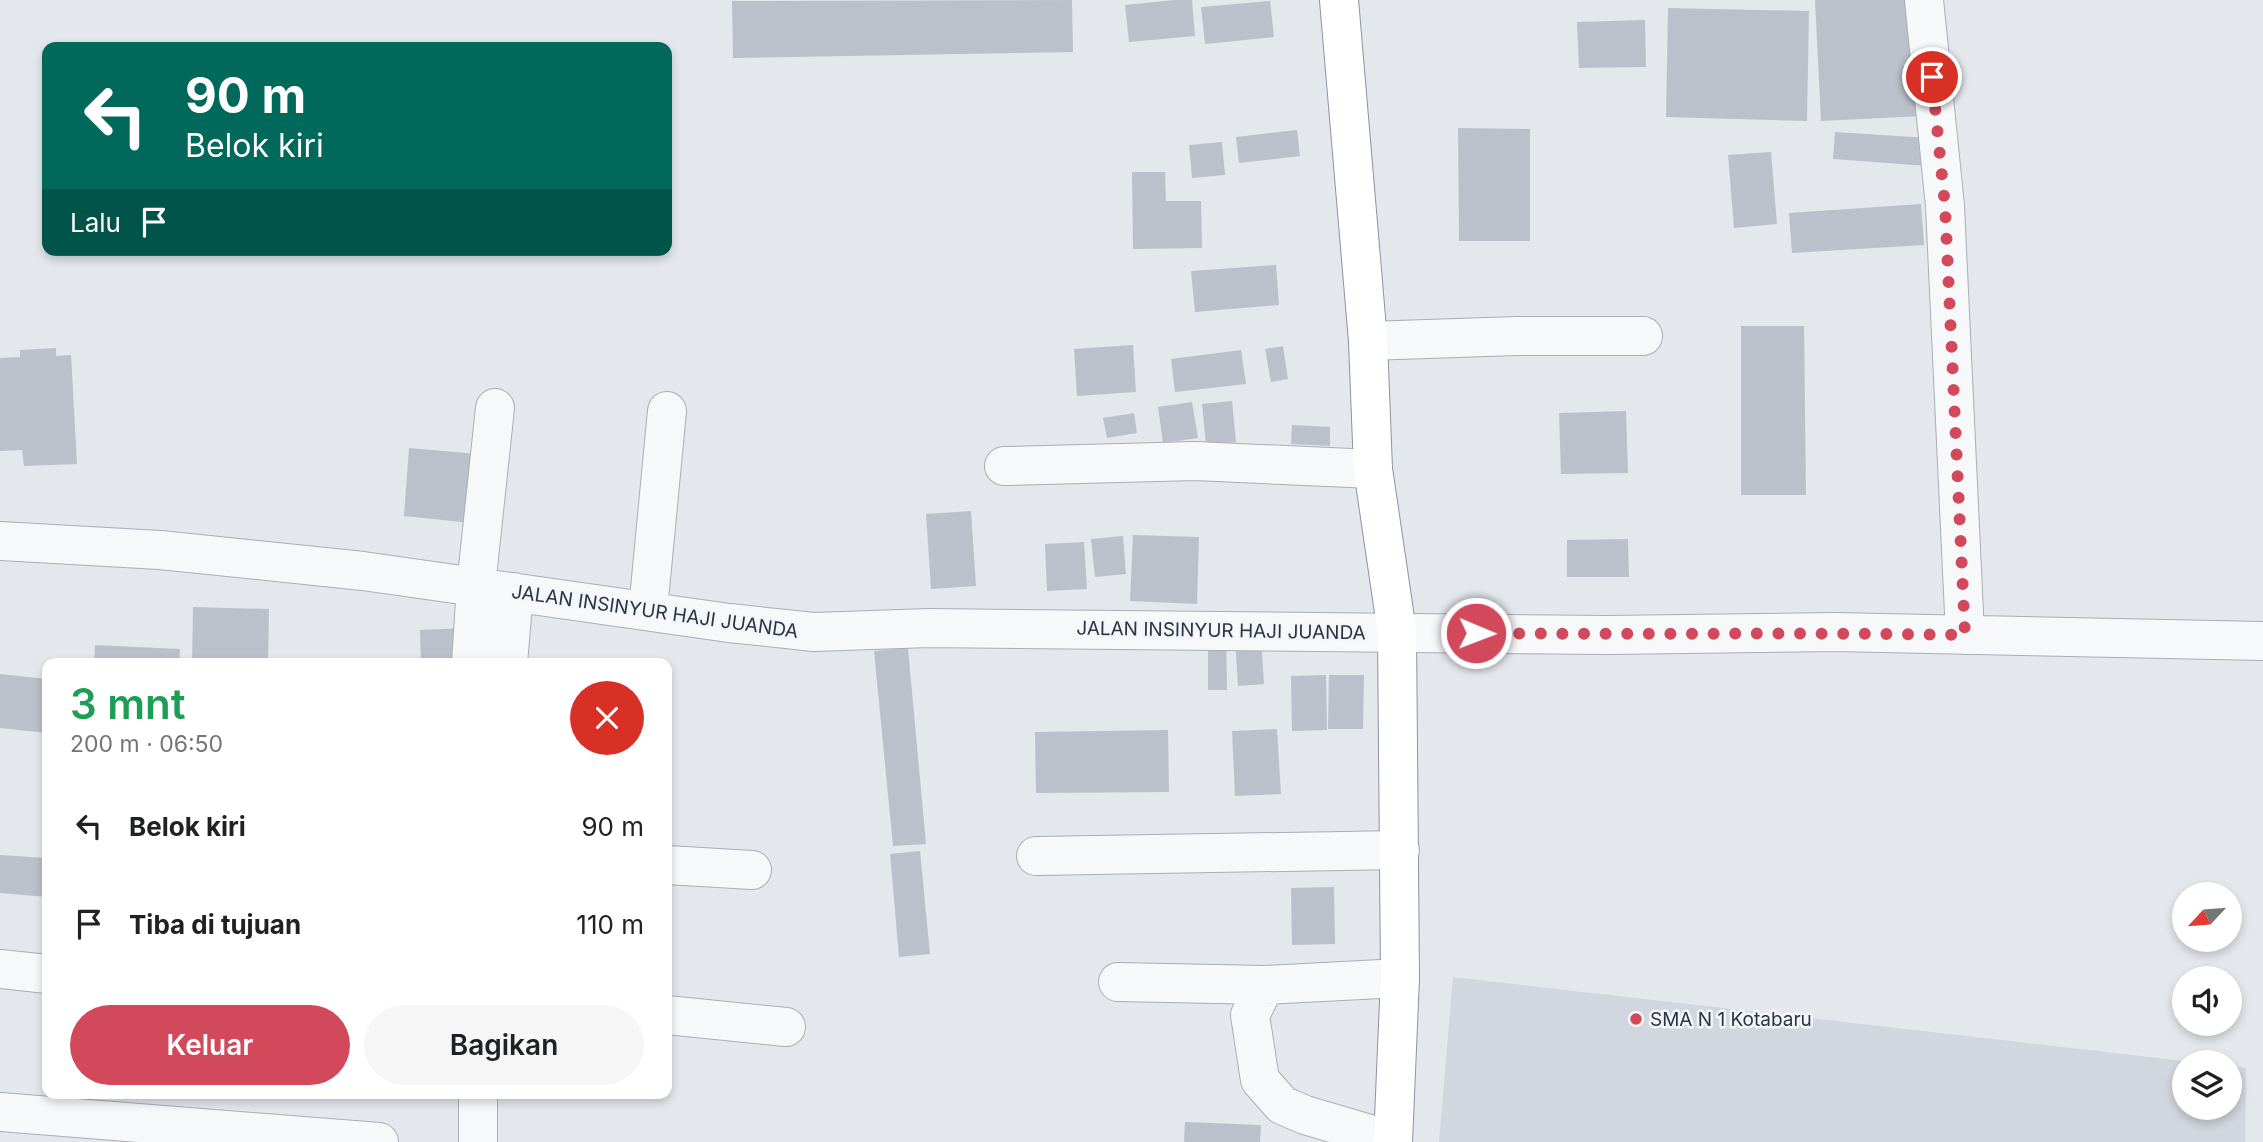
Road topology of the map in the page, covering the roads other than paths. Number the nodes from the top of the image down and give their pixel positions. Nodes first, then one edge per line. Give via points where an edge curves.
1 (1339, 0) edge
2 (1924, 0) edge
3 (1643, 336) dead end
4 (1368, 341) junction
5 (495, 408) dead end
6 (667, 411) dead end
7 (1004, 466) dead end
8 (1373, 469) junction
9 (0, 541) edge
10 (475, 586) junction
11 (514, 592) junction
12 (648, 611) junction
13 (1397, 632) junction
14 (1965, 635) junction
15 (2263, 641) edge
16 (471, 658) edge
17 (508, 658) edge
18 (1400, 850) junction
19 (1035, 856) dead end
20 (672, 865) edge
21 (752, 870) dead end
22 (0, 969) edge
23 (42, 973) edge
24 (1400, 978) junction
25 (1118, 982) dead end
26 (1265, 985) junction
27 (672, 1016) edge
28 (786, 1027) dead end
29 (478, 1099) edge
30 (61, 1105) edge
31 (0, 1112) edge
32 (1393, 1141) edge
33 (379, 1142) edge
34 (478, 1142) edge

1 - 4 highway
2 - 14 street via 1945,206
3 - 4 street
4 - 8 highway
5 - 10 street
6 - 12 street
7 - 8 street via 1195,461
8 - 13 highway
9 - 10 street, JALAN INSINYUR HAJI JUANDA via 160,550
10 - 11 street, JALAN INSINYUR HAJI JUANDA
10 - 16 street
11 - 12 street, JALAN INSINYUR HAJI JUANDA
11 - 17 street
12 - 13 street, JALAN INSINYUR HAJI JUANDA via 814,632 929,628
13 - 14 street, JALAN INSINYUR HAJI JUANDA
13 - 18 highway
14 - 15 street, JALAN INSINYUR HAJI JUANDA
18 - 19 street
18 - 24 highway
20 - 21 street
22 - 23 street
24 - 26 street
24 - 32 highway
25 - 26 street
26 - 32 street via 1250,1014 1260,1080 1282,1105
27 - 28 street
29 - 34 street
30 - 31 street
30 - 33 street

